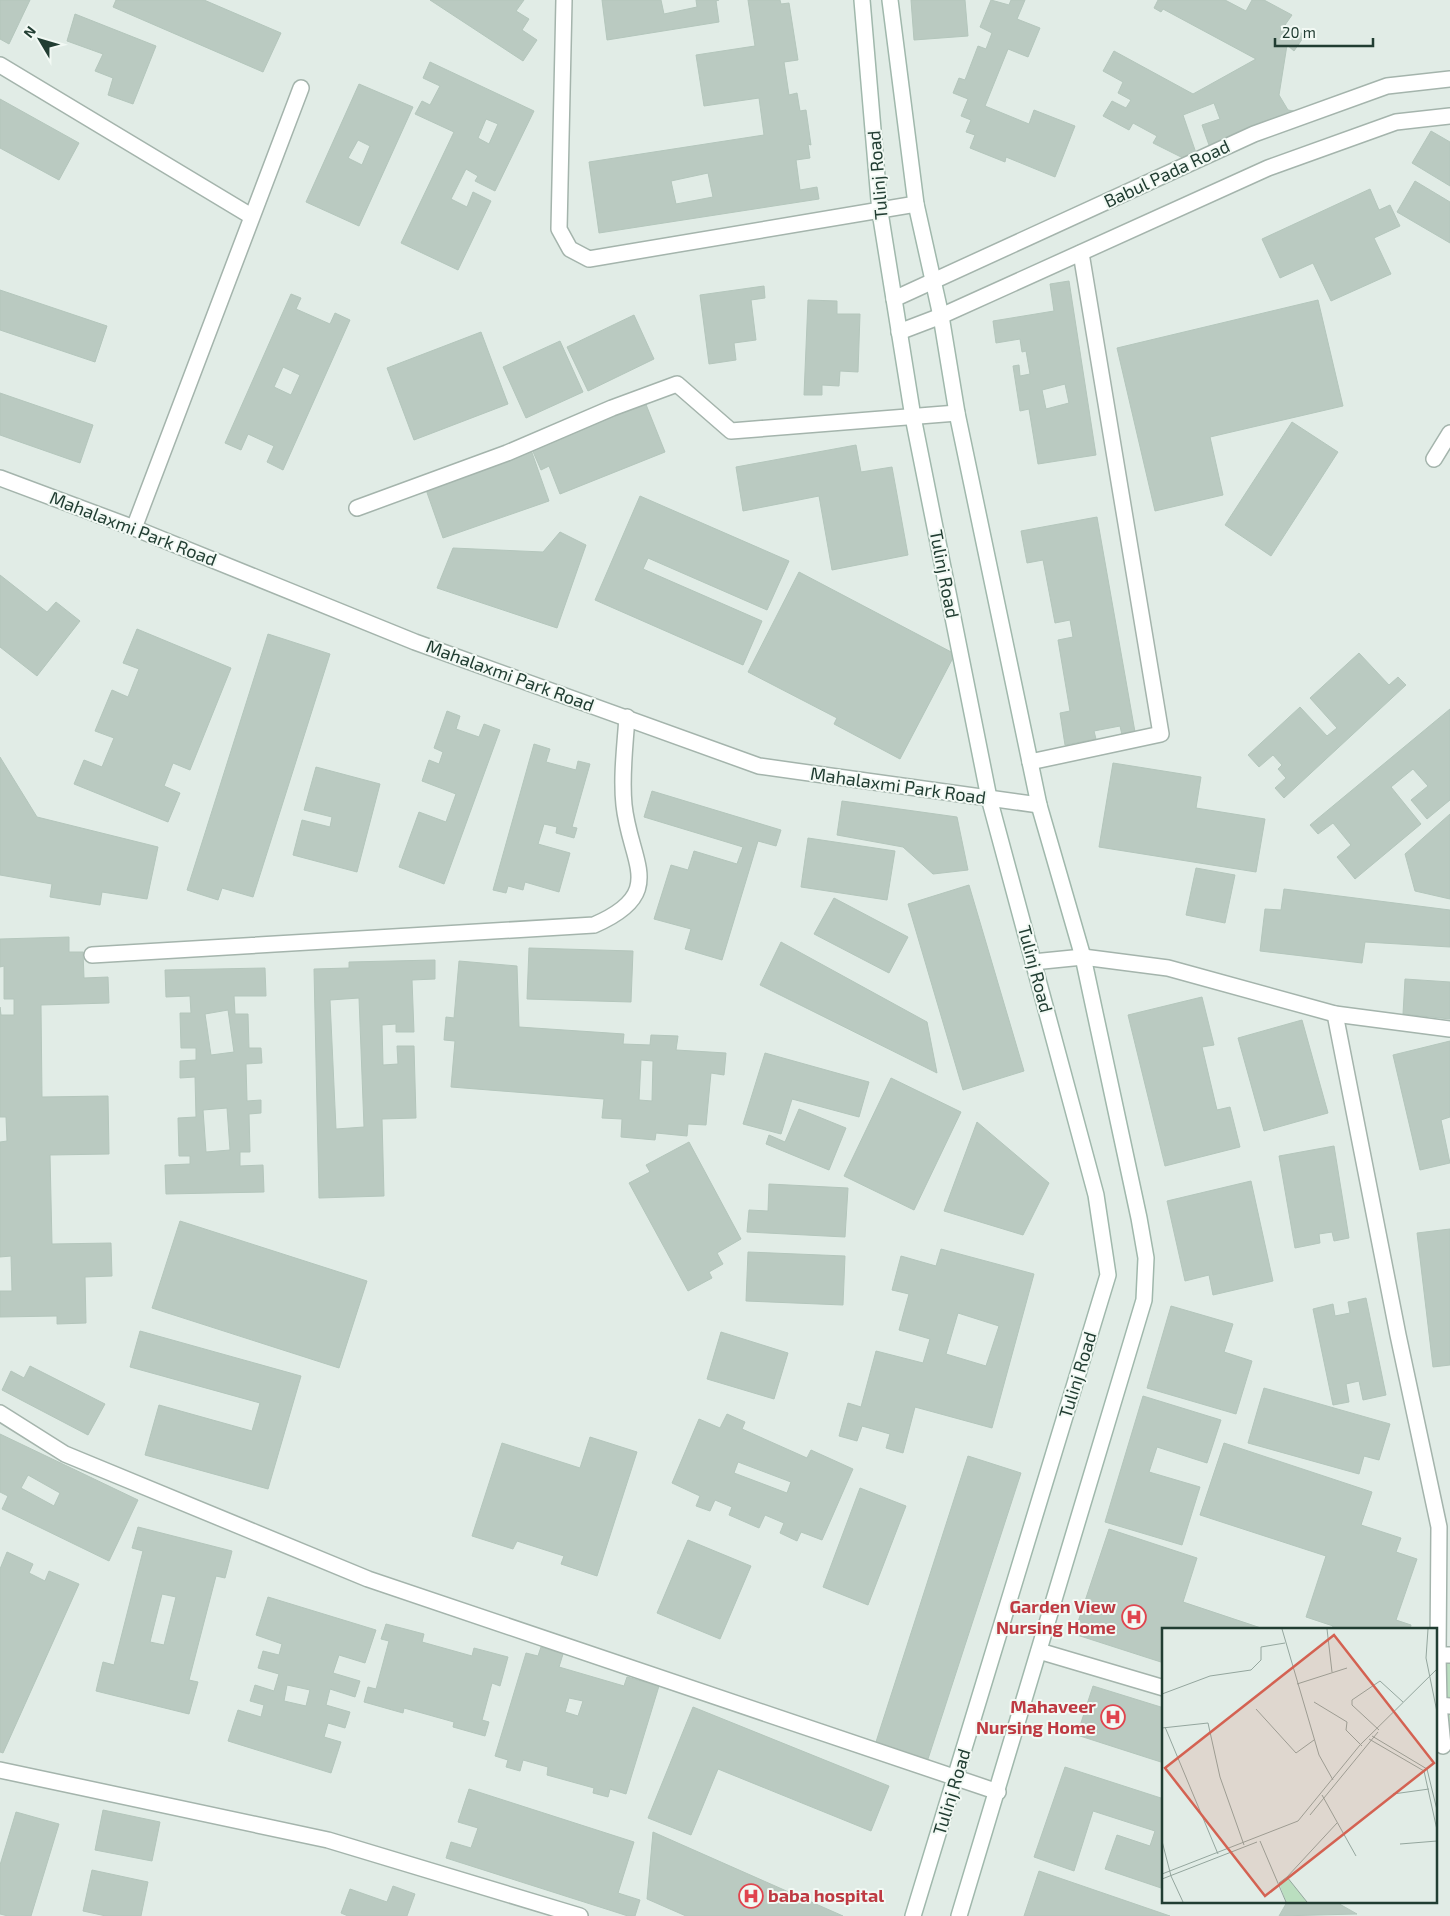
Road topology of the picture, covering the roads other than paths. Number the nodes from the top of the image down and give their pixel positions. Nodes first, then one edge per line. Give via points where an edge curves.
1 (564, 0) edge
2 (862, 0) edge
3 (890, 0) edge
4 (0, 65) edge
5 (1450, 79) edge
6 (301, 88) dead end
7 (1450, 116) edge
8 (916, 204) junction
9 (880, 212) junction
10 (251, 216) junction
11 (1081, 253) junction
12 (933, 282) junction
13 (894, 299) junction
14 (941, 316) junction
15 (899, 332) junction
16 (957, 413) junction
17 (913, 417) junction
18 (1450, 432) edge
19 (1434, 459) dead end
20 (0, 478) edge
21 (357, 508) dead end
22 (134, 528) junction
23 (627, 717) junction
24 (1030, 762) junction
25 (989, 798) junction
26 (1039, 805) junction
27 (92, 955) dead end
28 (1083, 957) junction
29 (1033, 962) junction
30 (1335, 1014) junction
31 (1450, 1029) edge
32 (0, 1413) edge
33 (1039, 1651) junction
34 (1444, 1655) edge
35 (1162, 1687) edge
36 (1445, 1705) edge
37 (1443, 1746) edge
38 (0, 1770) edge
39 (957, 1776) junction
40 (998, 1792) junction
41 (580, 1916) edge
42 (913, 1916) edge
43 (959, 1916) edge

1 - 9 street via 559,229 570,249 589,259
2 - 9 street, Tulinj Road
3 - 8 street, Tulinj Road
4 - 10 street
5 - 12 street, Babul Pada Road via 1388,86 1254,134
6 - 10 street
7 - 11 street, Babul Pada Road via 1396,122 1268,168
8 - 9 street
8 - 12 street, Tulinj Road
9 - 13 street, Tulinj Road
10 - 22 street
11 - 14 street, Babul Pada Road
11 - 24 street via 1161,734
12 - 13 street, Babul Pada Road
12 - 14 street, Tulinj Road
13 - 15 street, Tulinj Road
14 - 15 street, Babul Pada Road
14 - 16 street, Tulinj Road
15 - 17 street, Tulinj Road
16 - 17 street
16 - 24 street, Tulinj Road
17 - 21 street via 731,431 677,384 507,453
17 - 25 street, Tulinj Road
18 - 19 street
20 - 22 street, Mahalaxmi Park Road
22 - 23 street, Mahalaxmi Park Road via 415,642
23 - 25 street, Mahalaxmi Park Road via 759,766
23 - 27 street via 622,784 641,878 632,902 617,915 594,926
24 - 26 street, Tulinj Road
25 - 26 street, Mahalaxmi Park Road
25 - 29 street, Tulinj Road
26 - 28 street, Tulinj Road
28 - 29 street
28 - 30 street via 1168,968
28 - 33 street, Tulinj Road via 1139,1218 1146,1258 1144,1300
29 - 39 street, Tulinj Road via 1096,1195 1108,1275
30 - 31 street
30 - 34 street via 1439,1527
32 - 39 street via 65,1454 368,1579
33 - 35 street
33 - 40 street, Tulinj Road
34 - 36 street
36 - 37 street
38 - 41 street via 328,1840
39 - 40 street
39 - 42 street, Tulinj Road
40 - 43 street, Tulinj Road

